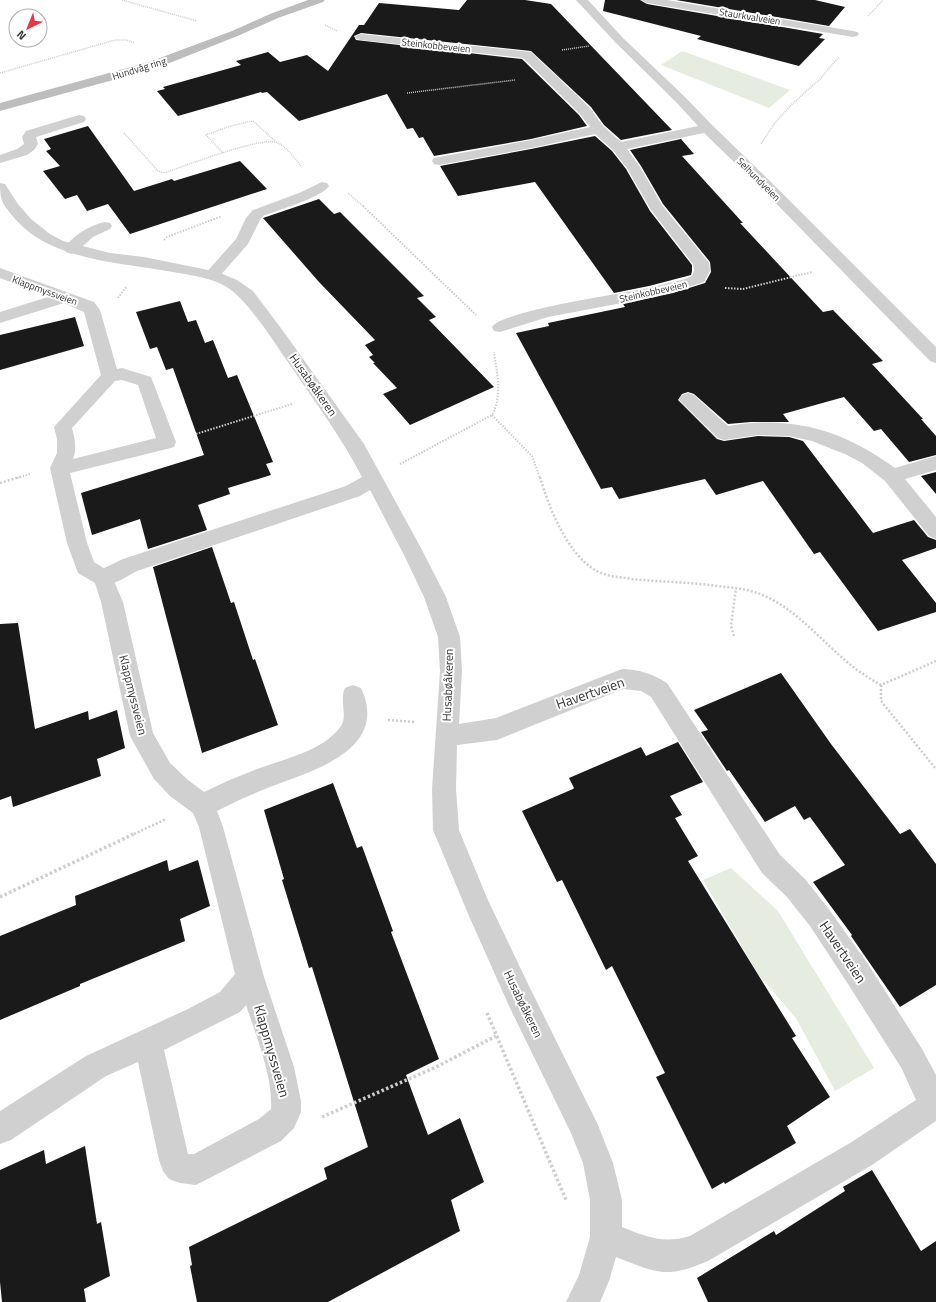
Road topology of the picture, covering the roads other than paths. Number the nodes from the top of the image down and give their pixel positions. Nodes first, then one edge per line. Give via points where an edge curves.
1 (319, 0) edge
2 (582, 0) edge
3 (647, 0) edge
4 (274, 16) junction
5 (853, 34) road end
6 (361, 37) road end
7 (185, 40) dead end
8 (0, 107) edge
9 (79, 119) dead end
10 (707, 128) junction
11 (598, 129) junction
12 (618, 147) junction
13 (0, 159) edge
14 (438, 161) dead end
15 (322, 186) road end
16 (0, 188) edge
17 (105, 226) dead end
18 (71, 249) junction
19 (0, 273) edge
20 (212, 275) junction
21 (64, 296) junction
22 (0, 318) edge
23 (495, 329) road end
24 (936, 357) edge
25 (110, 376) junction
26 (688, 399) dead end
27 (936, 463) edge
28 (59, 468) junction
29 (892, 476) junction
30 (374, 479) junction
31 (936, 531) edge
32 (103, 578) junction
33 (353, 695) dead end
34 (446, 736) junction
35 (202, 805) junction
36 (250, 977) junction
37 (148, 1044) junction
38 (0, 1129) edge
39 (606, 1237) junction
40 (582, 1302) edge

1 - 4 main road, Hundvåg ring
2 - 10 street, Selhundveien
3 - 5 street, Staurkvalveien
4 - 7 main road, Hundvåg ring
4 - 8 main road, Hundvåg ring via 153,64
6 - 11 street, Steinkobbeveien via 527,55 585,111
9 - 13 street via 31,134 30,147
10 - 12 street
10 - 24 street, Selhundveien
11 - 12 street, Steinkobbeveien
11 - 14 street
12 - 23 street, Steinkobbeveien via 656,207 701,263 702,271 698,279 680,286 524,317
15 - 20 street via 304,196 258,213 253,218 243,241
16 - 18 street, Husabøåkeren via 26,222 45,237
17 - 18 street via 88,234
18 - 20 street, Husabøåkeren
19 - 21 street, Klappmyssveien
20 - 30 street, Husabøåkeren via 231,283 247,295 335,416
21 - 22 street
21 - 25 street, Klappmyssveien via 92,310
25 - 28 street via 63,427 66,453
25 - 28 street via 122,374 145,380 167,442
26 - 29 street via 724,433 764,428 811,434 866,457
27 - 29 street
28 - 32 street via 85,567
29 - 31 street
30 - 32 street via 341,495 130,565
30 - 34 street, Husabøåkeren via 414,554 445,623 450,670
32 - 35 street, Klappmyssveien via 112,602 142,736 162,771
33 - 35 street via 356,715 350,733 339,745 300,766 266,777
34 - 39 street, Husabøåkeren via 446,830 478,907 583,1125 598,1163 606,1200
34 - 39 street, Havertveien via 497,729 622,679 639,679 651,684 659,690 771,864 796,888 858,974 912,1059 930,1094 931,1103 928,1109 914,1120 697,1250 667,1257
35 - 36 street, Klappmyssveien via 211,827
36 - 37 street via 230,1002
36 - 37 street, Klappmyssveien via 274,1050 287,1101 286,1112 279,1123 270,1130 196,1170 180,1168 174,1160
37 - 38 street via 96,1066
39 - 40 street, Husabøåkeren via 593,1281

